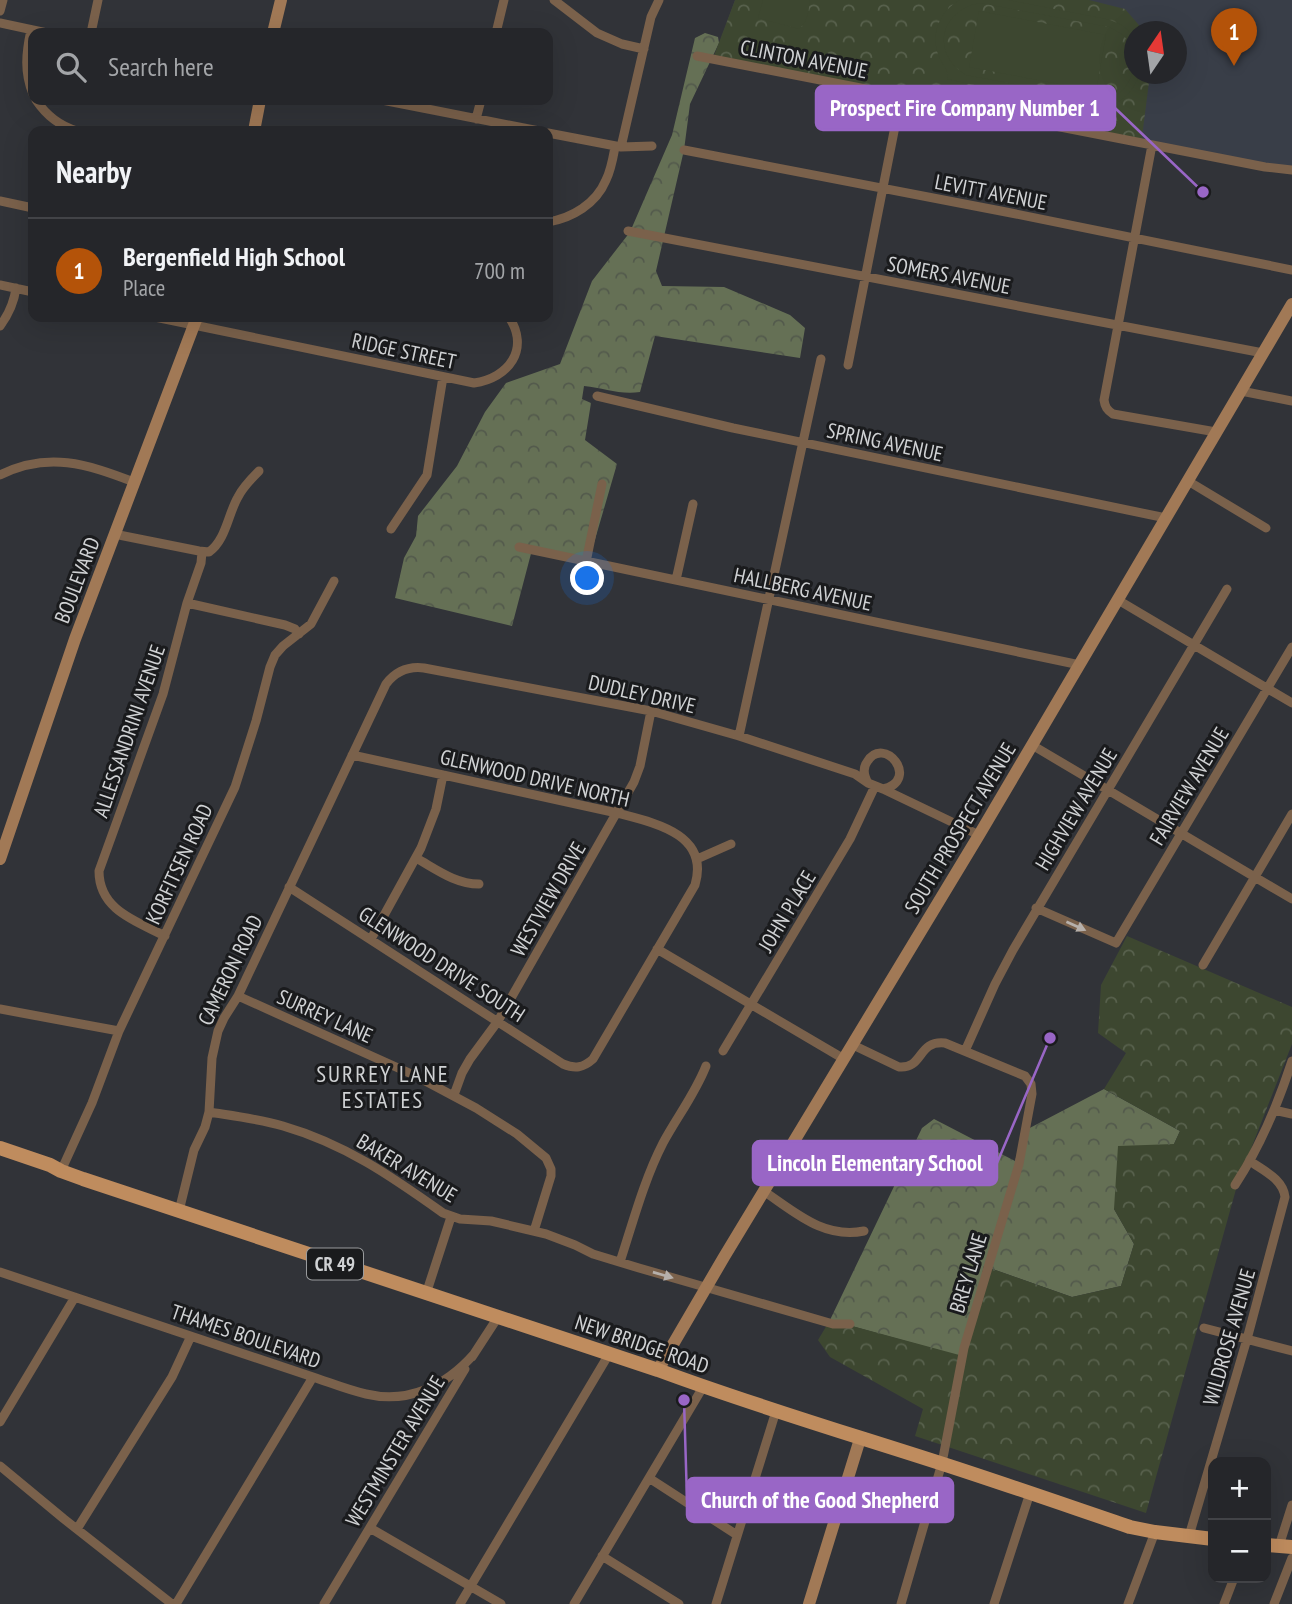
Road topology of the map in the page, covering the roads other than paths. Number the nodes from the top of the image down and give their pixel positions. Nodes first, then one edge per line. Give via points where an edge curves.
1 (3, 0) edge
2 (98, 0) edge
3 (281, 0) edge
4 (504, 0) edge
5 (554, 0) edge
6 (659, 0) edge
7 (0, 11) edge
8 (0, 23) edge
9 (92, 28) edge
10 (274, 28) edge
11 (497, 28) edge
12 (28, 29) edge
13 (644, 49) junction
14 (28, 50) edge
15 (697, 56) dead end
16 (28, 77) edge
17 (901, 96) junction
18 (40, 105) edge
19 (259, 105) edge
20 (407, 105) edge
21 (480, 105) edge
22 (476, 119) junction
23 (68, 126) edge
24 (255, 126) edge
25 (513, 126) edge
26 (553, 134) edge
27 (652, 145) dead end
28 (1153, 145) junction
29 (618, 147) junction
30 (684, 150) dead end
31 (1292, 170) edge
32 (883, 189) junction
33 (0, 201) edge
34 (28, 207) edge
35 (553, 221) edge
36 (628, 231) dead end
37 (1135, 238) junction
38 (1292, 270) edge
39 (866, 277) junction
40 (0, 285) edge
41 (16, 288) junction
42 (28, 291) edge
43 (1290, 310) edge
44 (196, 322) edge
45 (200, 322) edge
46 (512, 322) edge
47 (1118, 325) junction
48 (0, 326) edge
49 (1263, 353) junction
50 (821, 359) dead end
51 (848, 365) dead end
52 (443, 377) junction
53 (1241, 391) junction
54 (597, 397) dead end
55 (1292, 401) edge
56 (1216, 432) junction
57 (803, 442) junction
58 (260, 471) dead end
59 (0, 475) edge
60 (1188, 481) junction
61 (134, 482) junction
62 (601, 484) dead end
63 (692, 504) dead end
64 (1166, 519) junction
65 (1266, 527) dead end
66 (391, 529) dead end
67 (114, 534) junction
68 (519, 547) dead end
69 (202, 552) junction
70 (586, 562) junction
71 (676, 580) junction
72 (334, 581) dead end
73 (1227, 589) dead end
74 (769, 600) junction
75 (1118, 600) junction
76 (187, 603) junction
77 (299, 634) junction
78 (1194, 645) junction
79 (1292, 647) edge
80 (1080, 665) junction
81 (401, 671) joint
82 (1268, 689) junction
83 (1292, 703) edge
84 (651, 711) junction
85 (739, 736) junction
86 (1032, 745) junction
87 (352, 755) junction
88 (443, 775) junction
89 (875, 786) junction
90 (1107, 790) junction
91 (617, 813) junction
92 (1292, 814) edge
93 (1181, 834) junction
94 (979, 835) junction
95 (731, 845) dead end
96 (416, 858) junction
97 (0, 859) edge
98 (697, 859) junction
99 (1255, 877) junction
100 (479, 884) dead end
101 (289, 887) junction
102 (1292, 899) edge
103 (1036, 908) junction
104 (165, 936) junction
105 (370, 939) junction
106 (657, 949) junction
107 (1203, 965) dead end
108 (238, 996) junction
109 (751, 1004) junction
110 (0, 1009) edge
111 (498, 1021) junction
112 (119, 1031) junction
113 (853, 1045) junction
114 (723, 1051) dead end
115 (965, 1051) junction
116 (844, 1059) junction
117 (1292, 1061) edge
118 (706, 1066) dead end
119 (454, 1095) junction
120 (1274, 1110) junction
121 (209, 1112) junction
122 (1292, 1114) edge
123 (0, 1148) edge
124 (0, 1156) edge
125 (1250, 1161) junction
126 (61, 1171) junction
127 (1235, 1185) dead end
128 (765, 1192) junction
129 (179, 1211) junction
130 (451, 1217) junction
131 (534, 1231) junction
132 (864, 1231) dead end
133 (620, 1262) junction
134 (0, 1272) edge
135 (706, 1288) junction
136 (426, 1294) junction
137 (75, 1297) junction
138 (498, 1317) junction
139 (850, 1324) dead end
140 (1204, 1328) dead end
141 (191, 1336) junction
142 (1247, 1339) junction
143 (1292, 1351) edge
144 (474, 1354) junction
145 (609, 1354) junction
146 (658, 1370) junction
147 (313, 1377) junction
148 (703, 1387) junction
149 (776, 1411) junction
150 (0, 1422) edge
151 (860, 1439) junction
152 (942, 1463) junction
153 (0, 1466) edge
154 (649, 1478) junction
155 (1030, 1493) junction
156 (1292, 1505) edge
157 (370, 1528) junction
158 (77, 1530) junction
159 (1155, 1532) junction
160 (737, 1535) junction
161 (1189, 1536) junction
162 (1208, 1538) edge
163 (1279, 1546) edge
164 (602, 1556) junction
165 (1292, 1558) edge
166 (1232, 1583) edge
167 (471, 1586) junction
168 (174, 1604) edge
169 (324, 1604) edge
170 (460, 1604) edge
171 (501, 1604) edge
172 (574, 1604) edge
173 (679, 1604) edge
174 (716, 1604) edge
175 (809, 1604) edge
176 (901, 1604) edge
177 (994, 1604) edge
178 (1128, 1604) edge
179 (1224, 1604) edge
180 (1274, 1604) edge

1 - 7 street
2 - 9 street
3 - 10 street
4 - 11 street
5 - 13 street via 597,33
6 - 13 street
8 - 12 street
13 - 29 street
14 - 16 street
15 - 17 street, CLINTON AVENUE
17 - 28 street, CLINTON AVENUE
17 - 32 street
18 - 23 street
19 - 24 street
20 - 22 street
21 - 22 street
22 - 25 street
26 - 29 street
27 - 29 street
28 - 31 street, CLINTON AVENUE
28 - 37 street
29 - 35 street via 596,197 576,213
30 - 32 street, LEVITT AVENUE
32 - 37 street, LEVITT AVENUE
32 - 39 street
33 - 34 street
36 - 39 street, SOMERS AVENUE
37 - 38 street, LEVITT AVENUE
37 - 47 street
39 - 47 street, SOMERS AVENUE
39 - 51 street
40 - 41 street
41 - 42 street
41 - 48 street
43 - 49 street, SOUTH PROSPECT AVENUE
44 - 61 street, BOULEVARD
45 - 52 street, RIDGE STREET
46 - 52 street, RIDGE STREET via 516,346 503,371 474,383
47 - 49 street, SOMERS AVENUE
47 - 56 street via 1104,400 1107,409 1113,414
49 - 53 street, SOUTH PROSPECT AVENUE
50 - 57 street
52 - 66 street via 427,475
53 - 55 street
53 - 56 street, SOUTH PROSPECT AVENUE
54 - 57 street, SPRING AVENUE
56 - 60 street, SOUTH PROSPECT AVENUE
57 - 64 street, SPRING AVENUE
57 - 74 street
58 - 69 street, ALLESSANDRINI AVENUE via 241,491 218,543
59 - 61 street via 32,463 69,462
60 - 64 street, SOUTH PROSPECT AVENUE
60 - 65 street
61 - 67 street, BOULEVARD
62 - 70 street
63 - 71 street
64 - 75 street, SOUTH PROSPECT AVENUE
67 - 69 street
67 - 97 street, BOULEVARD
68 - 70 street, HALLBERG AVENUE
69 - 76 street, ALLESSANDRINI AVENUE
70 - 71 street, HALLBERG AVENUE
71 - 74 street, HALLBERG AVENUE
72 - 77 street, KORFITSEN ROAD via 311,624
73 - 78 street, HIGHVIEW AVENUE
74 - 80 street, HALLBERG AVENUE
74 - 85 street
75 - 78 street
75 - 80 street, SOUTH PROSPECT AVENUE
76 - 77 street via 285,625
76 - 104 street, ALLESSANDRINI AVENUE via 163,694 99,871 101,889 115,909
77 - 104 street, KORFITSEN ROAD via 275,655 235,787
78 - 82 street
78 - 90 street, HIGHVIEW AVENUE
79 - 82 street, FAIRVIEW AVENUE
80 - 86 street, SOUTH PROSPECT AVENUE
81 - 84 street, DUDLEY DRIVE via 424,668
81 - 87 street, CAMERON ROAD via 386,684
82 - 83 street
82 - 93 street, FAIRVIEW AVENUE
84 - 85 street, DUDLEY DRIVE
84 - 91 street, WESTVIEW DRIVE via 640,766
85 - 89 street, DUDLEY DRIVE via 855,774
86 - 90 street
86 - 94 street, SOUTH PROSPECT AVENUE
87 - 88 street, GLENWOOD DRIVE NORTH
87 - 101 street, CAMERON ROAD
88 - 91 street, GLENWOOD DRIVE NORTH
88 - 96 street via 436,809
89 - 94 street, DUDLEY DRIVE
89 - 109 street, JOHN PLACE via 850,839
90 - 93 street
90 - 103 street, HIGHVIEW AVENUE
91 - 98 street, GLENWOOD DRIVE NORTH via 682,836
91 - 111 street, WESTVIEW DRIVE
92 - 99 street
93 - 99 street
103 -> 93 street, FAIRVIEW AVENUE via 1116,943
94 - 113 street, SOUTH PROSPECT AVENUE
95 - 98 street
96 - 100 street via 457,881
96 - 105 street
98 - 106 street via 695,885
99 - 102 street
99 - 107 street
101 - 105 street, GLENWOOD DRIVE SOUTH
101 - 108 street, CAMERON ROAD
103 - 115 street, HIGHVIEW AVENUE
104 - 112 street, KORFITSEN ROAD
105 - 111 street, GLENWOOD DRIVE SOUTH
106 - 109 street
106 - 111 street, GLENWOOD DRIVE SOUTH via 588,1064 563,1064
108 - 119 street, SURREY LANE
108 - 121 street, CAMERON ROAD via 218,1031
109 - 114 street, JOHN PLACE
109 - 116 street
110 - 112 street
111 - 119 street, WESTVIEW DRIVE via 470,1059
112 - 126 street, KORFITSEN ROAD via 93,1103
113 - 115 street via 904,1068 915,1064 932,1044 945,1043
113 - 116 street, SOUTH PROSPECT AVENUE
115 - 152 street, BREY LANE via 1024,1076 1032,1094 1019,1164 964,1348
116 - 128 street, SOUTH PROSPECT AVENUE
117 - 120 street
118 - 133 street via 657,1157
119 - 131 street, SURREY LANE via 517,1135 550,1163 551,1176
120 - 122 street
120 - 125 street
121 - 129 street, CAMERON ROAD
121 - 130 street, BAKER AVENUE via 282,1126 327,1142 389,1174
123 - 126 main road, NEW BRIDGE ROAD / CR 49
124 - 126 main road, NEW BRIDGE ROAD / CR 49
125 - 127 street
125 - 142 street, WILDROSE AVENUE via 1277,1179 1285,1197
126 - 129 main road, NEW BRIDGE ROAD / CR 49
128 - 132 street via 823,1229
128 - 135 street, SOUTH PROSPECT AVENUE
129 - 136 main road, NEW BRIDGE ROAD / CR 49
130 - 131 street, BAKER AVENUE via 491,1220
130 - 136 street
131 - 133 street, BAKER AVENUE
133 -> 135 street, BAKER AVENUE
134 - 137 street, THAMES BOULEVARD
135 - 139 street, BAKER AVENUE via 832,1324
135 - 146 street, SOUTH PROSPECT AVENUE
136 - 138 main road, NEW BRIDGE ROAD / CR 49
137 - 141 street, THAMES BOULEVARD
137 - 150 street
138 - 144 street, WESTMINSTER AVENUE
138 - 145 main road, NEW BRIDGE ROAD / CR 49
140 - 142 street
141 - 147 street, THAMES BOULEVARD
141 - 158 street via 172,1377
142 - 143 street
142 - 161 street, WILDROSE AVENUE
144 - 147 street, THAMES BOULEVARD via 441,1383 404,1396 363,1394
144 - 157 street, WESTMINSTER AVENUE
145 - 146 main road, NEW BRIDGE ROAD / CR 49
145 - 167 street
146 - 148 main road, NEW BRIDGE ROAD / CR 49
147 - 168 street
148 - 149 main road, NEW BRIDGE ROAD / CR 49
148 - 154 street
149 - 151 main road, NEW BRIDGE ROAD / CR 49
149 - 160 street
151 - 152 main road, NEW BRIDGE ROAD / CR 49
151 - 175 street
152 - 155 main road, NEW BRIDGE ROAD / CR 49
152 - 176 street, BREY LANE
153 - 158 street
154 - 160 street
154 - 164 street
155 - 159 main road, NEW BRIDGE ROAD / CR 49
155 - 177 street
156 - 163 street
157 - 167 street
157 - 169 street, WESTMINSTER AVENUE
158 - 168 street
159 - 161 main road, NEW BRIDGE ROAD / CR 49
159 - 178 street
160 - 174 street
161 - 162 main road, NEW BRIDGE ROAD / CR 49
164 - 172 street
164 - 173 street
165 - 180 street
166 - 179 street
167 - 170 street
167 - 171 street

